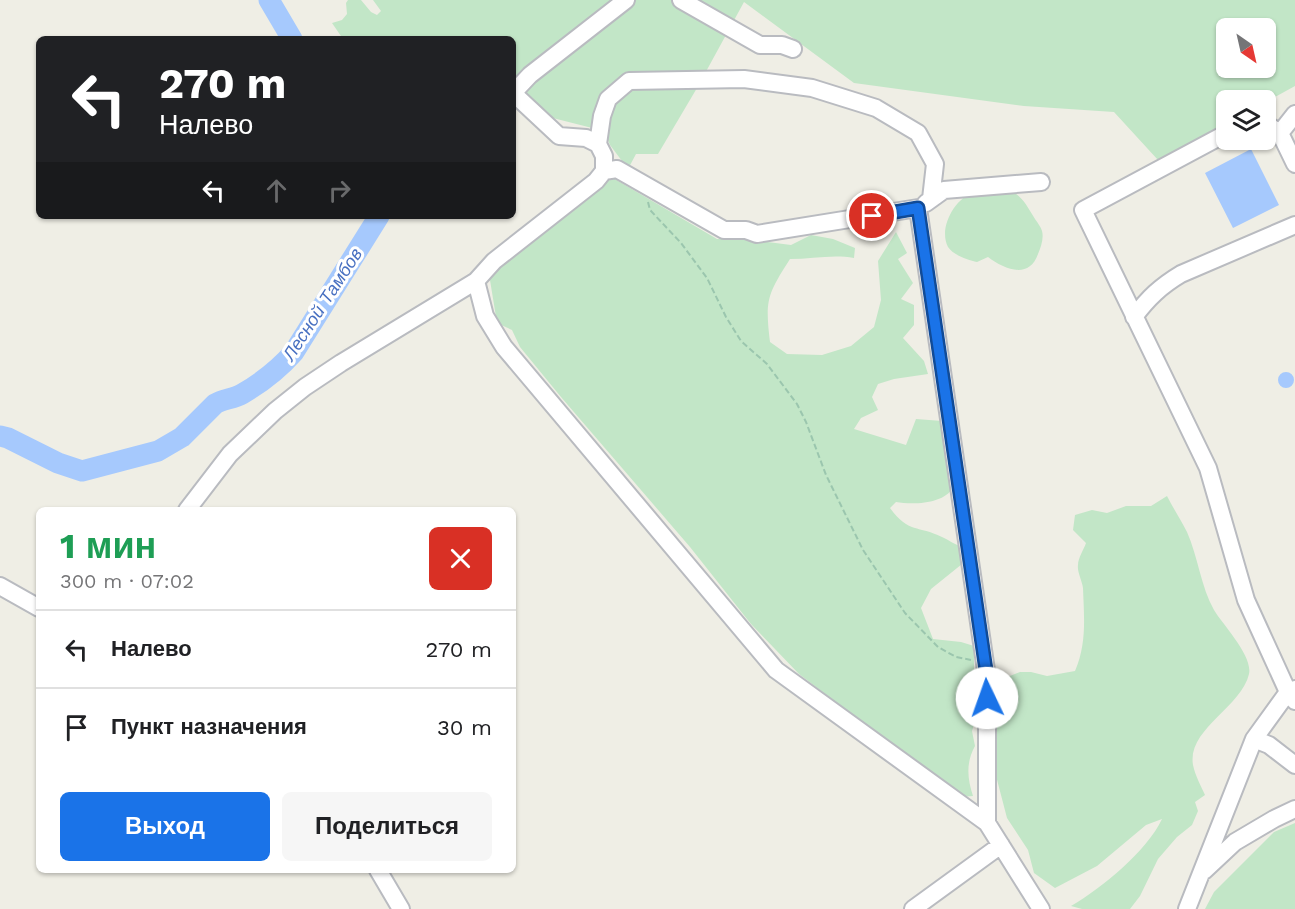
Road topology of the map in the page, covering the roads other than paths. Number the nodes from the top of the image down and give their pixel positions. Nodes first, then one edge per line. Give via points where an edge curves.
1 (626, 0) edge
2 (681, 0) edge
3 (793, 49) dead end
4 (516, 90) edge
5 (516, 96) edge
6 (1295, 114) edge
7 (1276, 126) edge
8 (1276, 133) edge
9 (1216, 139) edge
10 (598, 144) junction
11 (1295, 164) edge
12 (604, 171) junction
13 (1041, 182) dead end
14 (925, 203) junction
15 (1295, 225) edge
16 (476, 281) junction
17 (1134, 316) junction
18 (189, 507) edge
19 (0, 586) edge
20 (36, 606) edge
21 (1293, 694) edge
22 (1254, 739) junction
23 (1295, 765) edge
24 (1295, 809) edge
25 (987, 823) junction
26 (1001, 845) junction
27 (380, 873) edge
28 (1201, 874) junction
29 (400, 909) edge
30 (914, 909) edge
31 (1041, 909) edge
32 (1187, 909) edge

1 - 4 street
2 - 3 street via 760,45
5 - 10 street via 559,136 586,138
6 - 7 street
8 - 11 street
9 - 17 street via 1083,210
10 - 12 street via 604,156
10 - 14 street via 608,99 629,81 744,79 812,88 876,108 918,133 935,164
12 - 14 street via 617,169 724,230 757,234
12 - 16 street via 494,261
13 - 14 street via 944,190
14 - 25 street via 986,670
15 - 17 street via 1181,274 1148,297
16 - 18 street via 305,387 230,454
16 - 25 street via 485,316 504,347 776,670
17 - 21 street via 1208,468 1246,600
19 - 20 street
21 - 22 street
22 - 23 street
22 - 28 street
24 - 28 street via 1235,842
25 - 26 street
26 - 30 street
26 - 31 street
27 - 29 street
28 - 32 street

